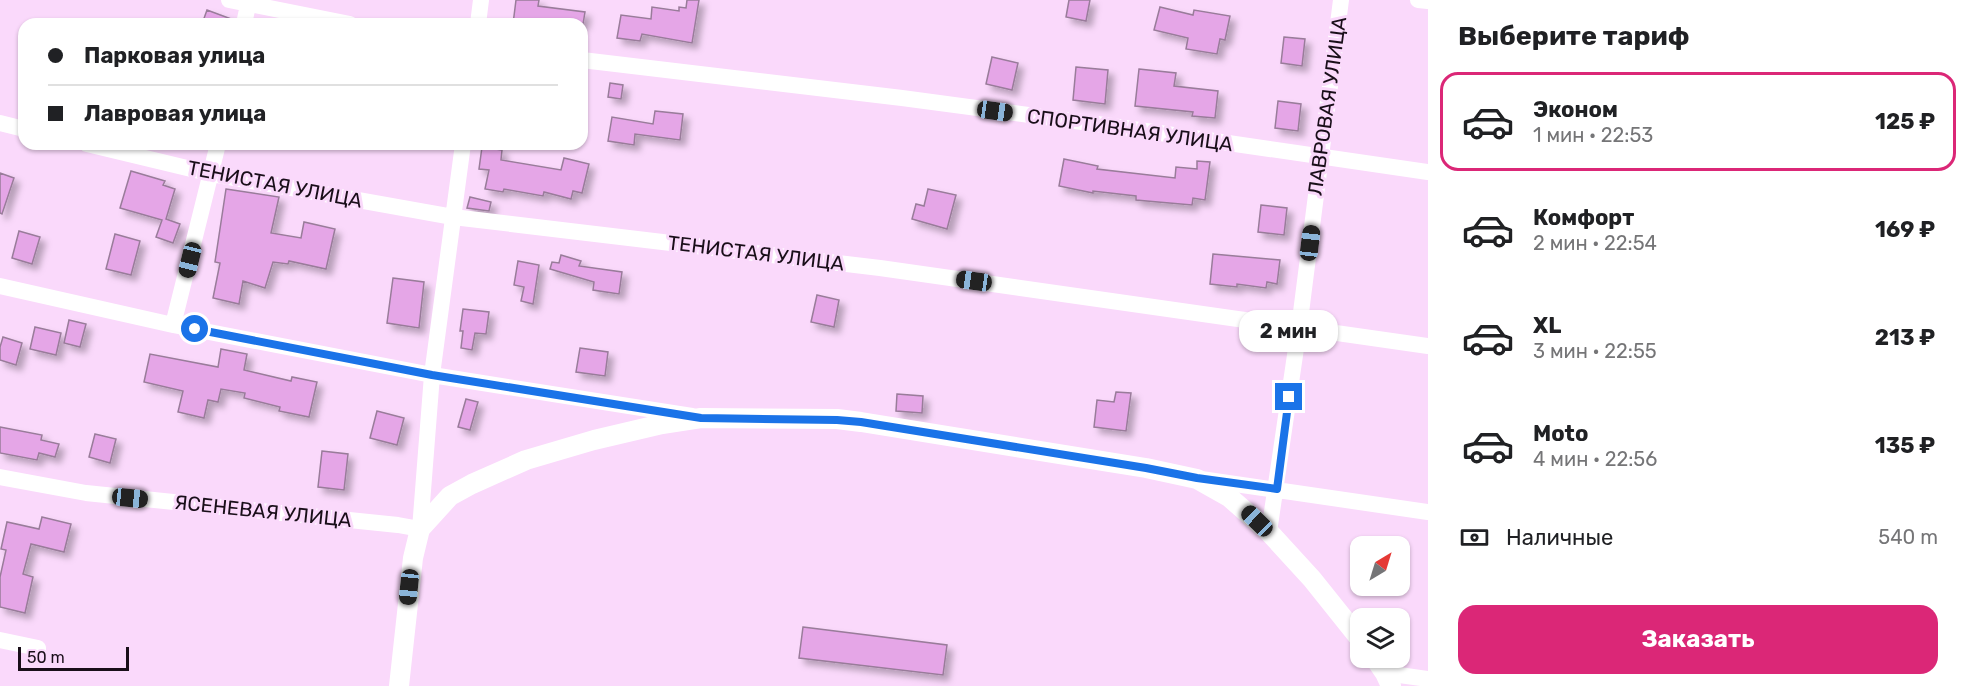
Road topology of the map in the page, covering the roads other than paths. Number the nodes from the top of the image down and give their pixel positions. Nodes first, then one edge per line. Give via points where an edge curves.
1 (229, 0) edge
2 (481, 0) edge
3 (1341, 0) edge
4 (1418, 0) edge
5 (1428, 1) edge
6 (248, 5) junction
7 (245, 18) edge
8 (318, 18) edge
9 (479, 18) edge
10 (588, 61) edge
11 (0, 123) edge
12 (18, 128) edge
13 (112, 150) edge
14 (217, 150) edge
15 (462, 150) edge
16 (1320, 158) junction
17 (1428, 172) edge
18 (212, 174) junction
19 (453, 217) junction
20 (0, 286) edge
21 (173, 325) junction
22 (1299, 328) junction
23 (1428, 346) edge
24 (432, 375) junction
25 (701, 418) junction
26 (0, 477) edge
27 (1197, 478) junction
28 (1277, 489) junction
29 (1428, 512) edge
30 (420, 529) junction
31 (1269, 532) junction
32 (1350, 626) edge
33 (0, 640) edge
34 (38, 648) dead end
35 (1384, 672) edge
36 (1428, 679) edge
37 (399, 686) edge

1 - 6 street
2 - 9 street
3 - 16 street, ЛАВРОВАЯ УЛИЦА
4 - 5 street
6 - 7 street
6 - 8 street
10 - 16 street, СПОРТИВНАЯ УЛИЦА via 1007,112
11 - 12 street
13 - 18 street, ТЕНИСТАЯ УЛИЦА
14 - 18 street
15 - 19 street
16 - 17 street, СПОРТИВНАЯ УЛИЦА
16 - 22 street, ЛАВРОВАЯ УЛИЦА
18 - 19 street, ТЕНИСТАЯ УЛИЦА
18 - 21 street
19 - 22 street, ТЕНИСТАЯ УЛИЦА via 880,268
19 - 24 street
20 - 21 street
21 - 24 street
22 - 23 street, ТЕНИСТАЯ УЛИЦА
22 - 28 street, ЛАВРОВАЯ УЛИЦА
24 - 25 street
24 - 30 street
25 - 27 street via 861,422
25 - 30 street via 624,432 526,460 450,496
26 - 30 street, ЯСЕНЕВАЯ УЛИЦА via 86,493
27 - 28 street
27 - 31 street via 1229,497
28 - 29 street
28 - 31 street, ЛАВРОВАЯ УЛИЦА
30 - 37 street via 410,577
31 - 32 street
33 - 34 street
35 - 36 street

